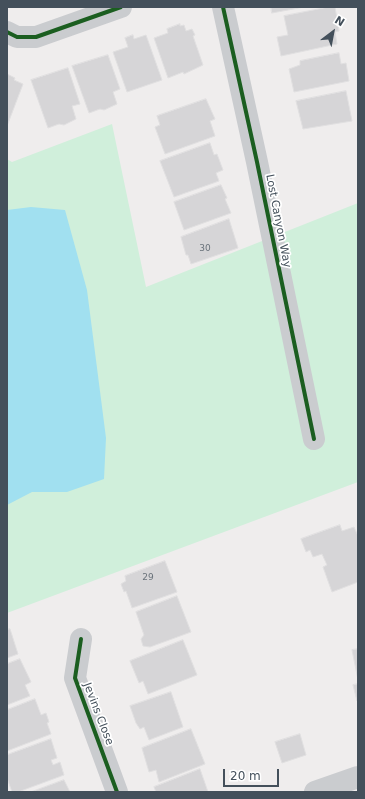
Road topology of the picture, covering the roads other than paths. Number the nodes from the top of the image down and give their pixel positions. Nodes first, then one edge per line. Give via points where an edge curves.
1 (121, 7) edge
2 (223, 7) edge
3 (7, 32) edge
4 (314, 439) dead end
5 (80, 640) dead end
6 (358, 777) edge
7 (118, 792) edge
8 (315, 792) edge

1 - 3 street via 36,38 17,37
2 - 4 street, Lost Canyon Way
5 - 7 street, Jevins Close via 74,678
6 - 8 street

